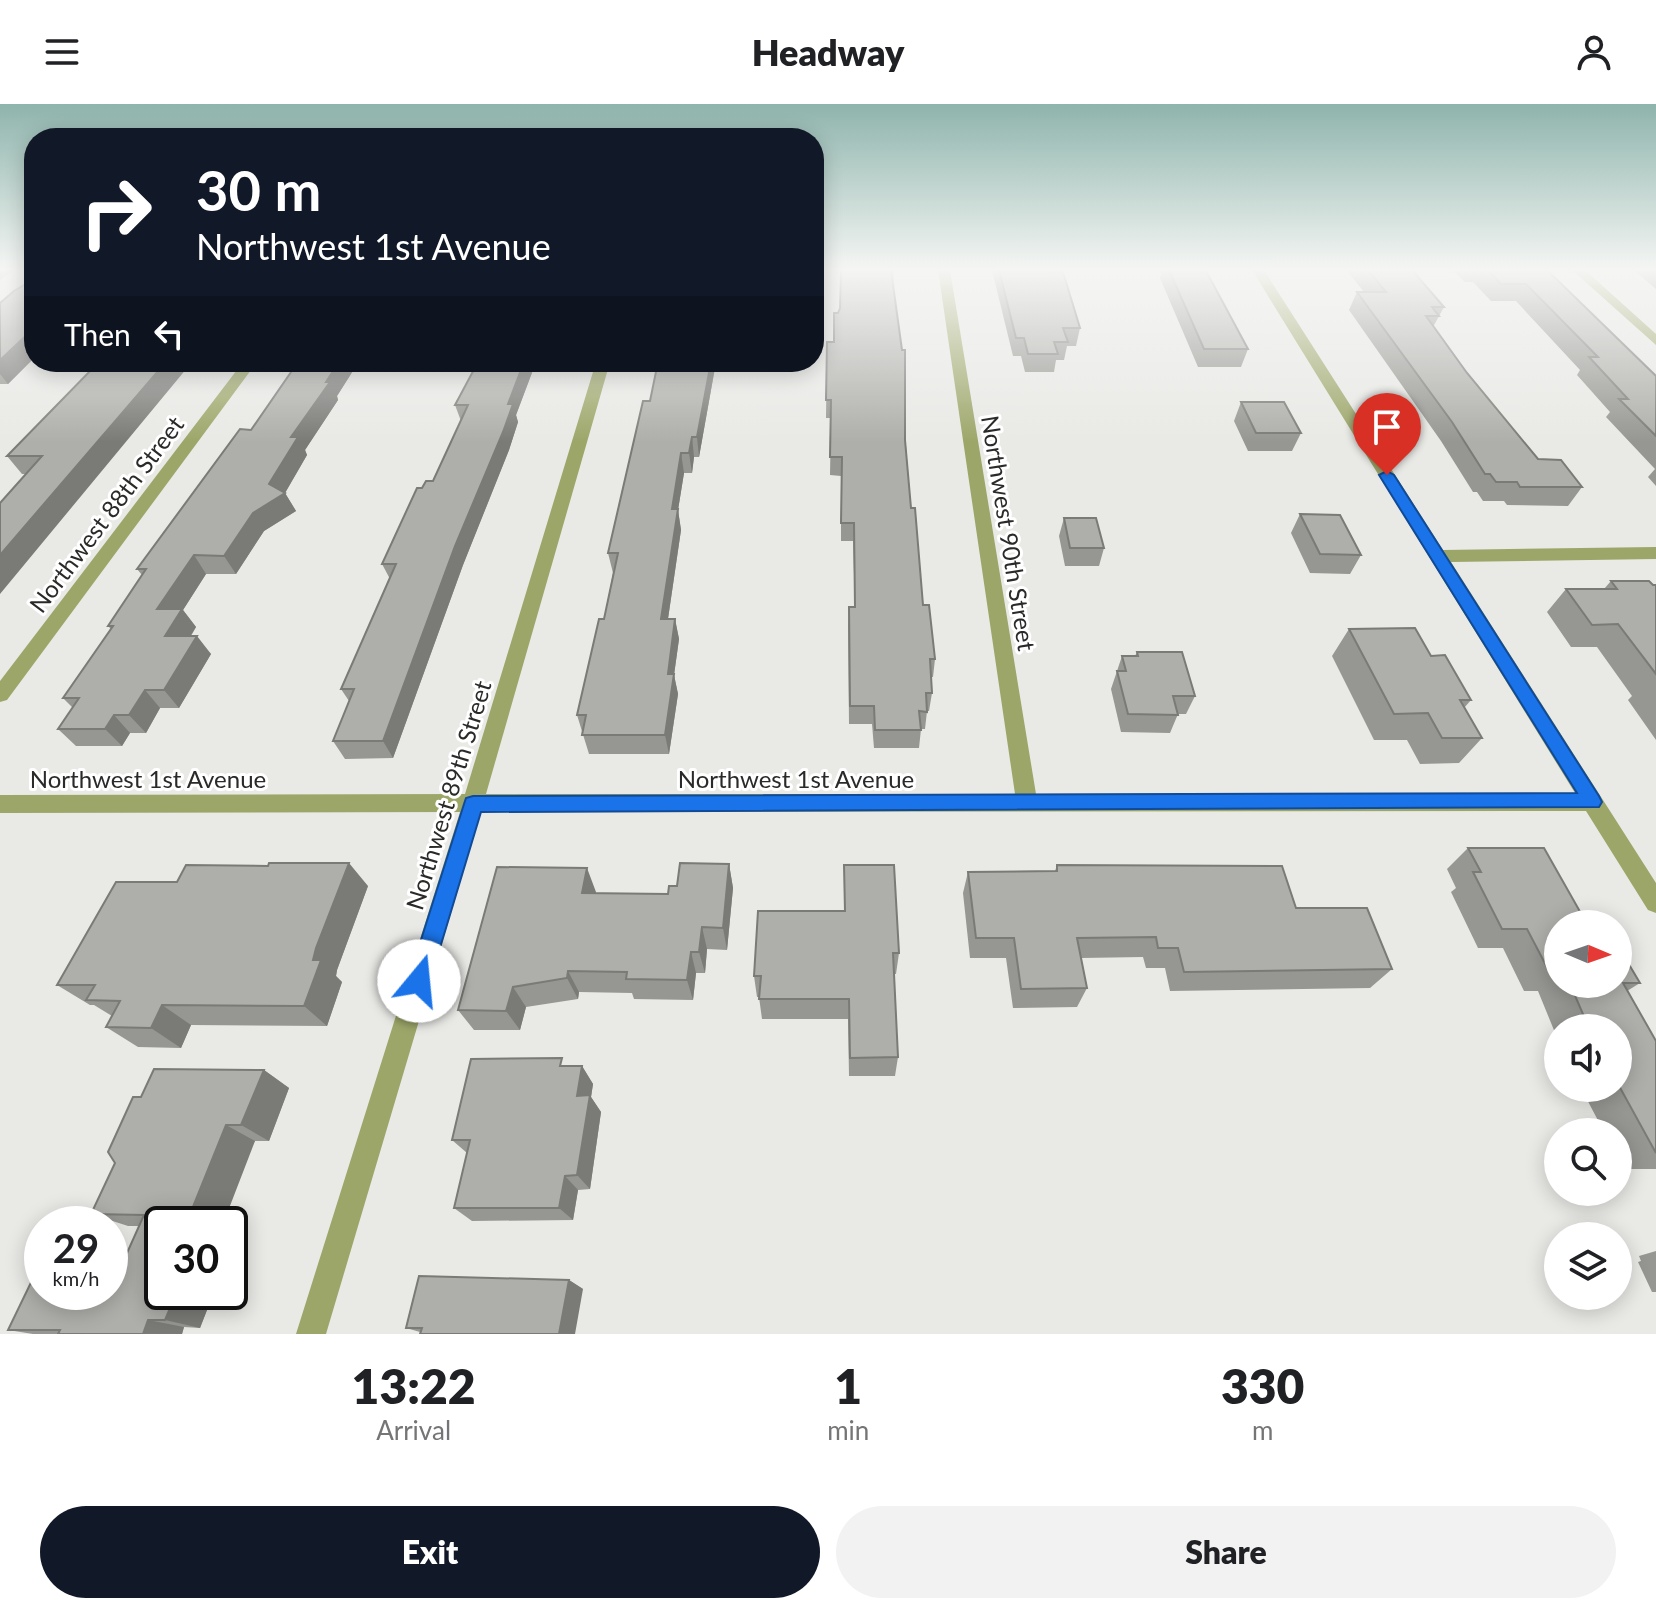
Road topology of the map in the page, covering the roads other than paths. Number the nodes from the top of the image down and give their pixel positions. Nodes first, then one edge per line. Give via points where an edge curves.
1 (953, 327) edge
2 (1294, 327) edge
3 (1641, 327) edge
4 (1656, 341) edge
5 (242, 372) edge
6 (600, 372) edge
7 (1656, 553) edge
8 (1437, 556) junction
9 (0, 695) edge
10 (1592, 802) junction
11 (1027, 803) junction
12 (0, 804) edge
13 (473, 804) junction
14 (1656, 903) edge
15 (311, 1334) edge

1 - 11 street, Northwest 90th Street
2 - 8 street
3 - 4 street
5 - 9 street, Northwest 88th Street
6 - 13 street, Northwest 89th Street
7 - 8 street
8 - 10 street
10 - 11 street, Northwest 1st Avenue
10 - 14 street
11 - 13 street, Northwest 1st Avenue
12 - 13 street, Northwest 1st Avenue
13 - 15 street, Northwest 89th Street

